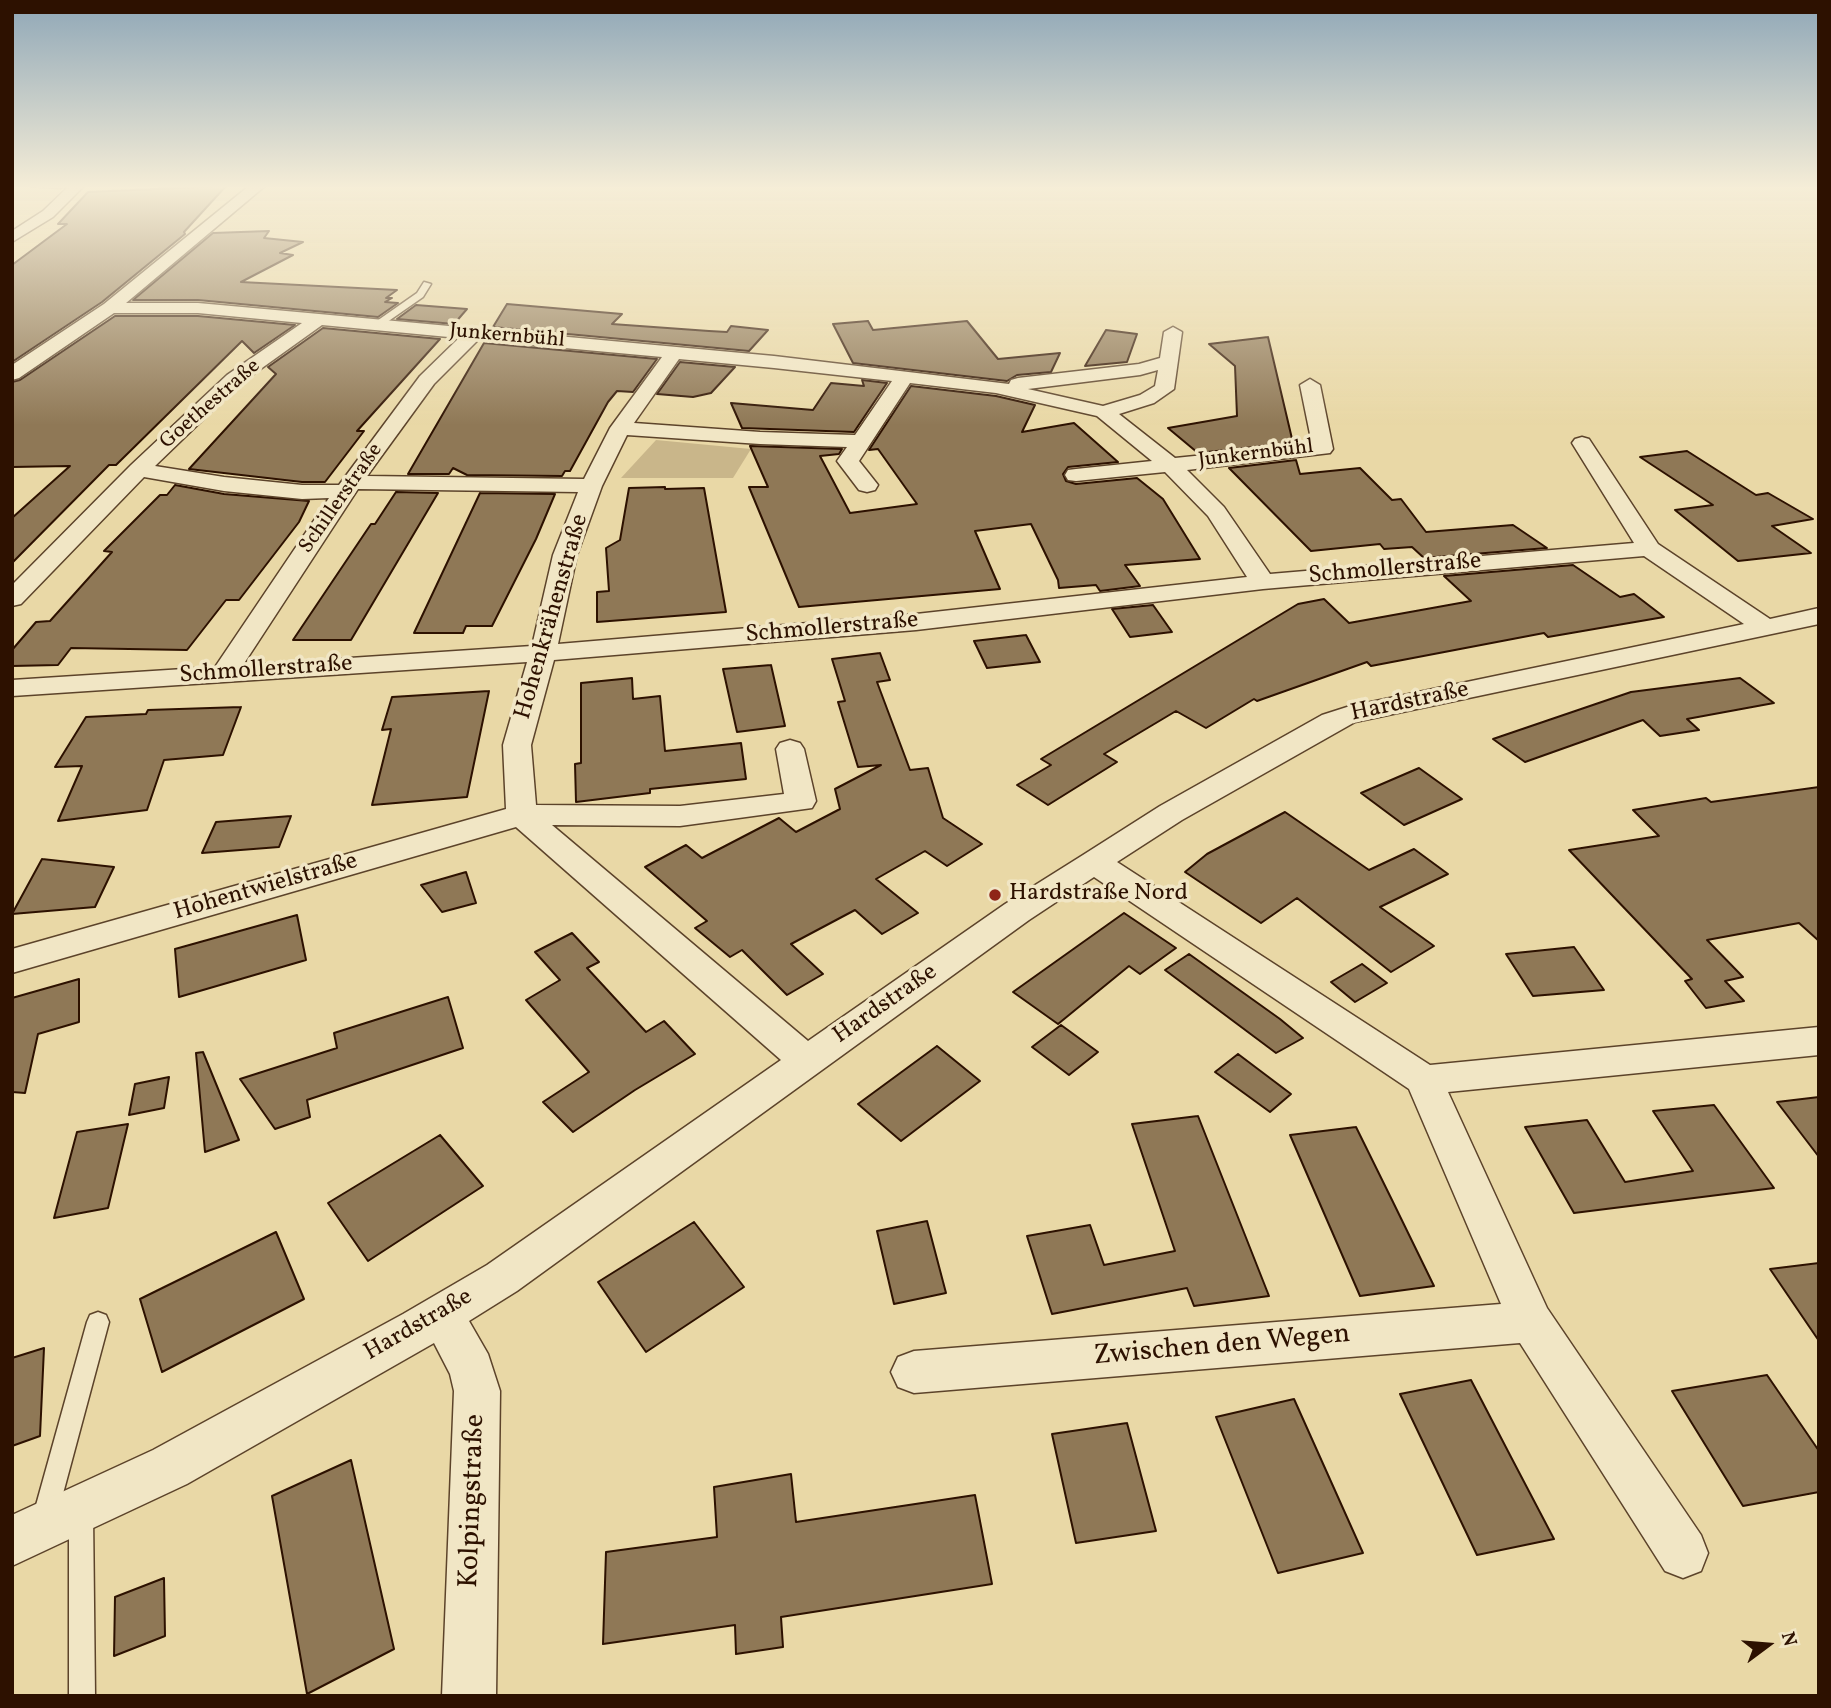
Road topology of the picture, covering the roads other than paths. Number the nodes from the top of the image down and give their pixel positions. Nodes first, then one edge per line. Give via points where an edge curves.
1 (161, 266) edge
2 (427, 284) dead end
3 (110, 308) junction
4 (319, 319) junction
5 (377, 325) junction
6 (1173, 332) dead end
7 (473, 334) junction
8 (674, 353) junction
9 (1168, 361) junction
10 (12, 374) edge
11 (904, 377) junction
12 (1310, 385) dead end
13 (996, 387) junction
14 (1104, 412) junction
15 (621, 428) junction
16 (859, 441) junction
17 (1582, 443) dead end
18 (1169, 464) junction
19 (139, 470) junction
20 (1076, 475) dead end
21 (867, 485) dead end
22 (349, 486) junction
23 (591, 486) junction
24 (1649, 549) junction
25 (1263, 582) junction
26 (12, 599) edge
27 (1819, 616) edge
28 (1766, 627) junction
29 (542, 653) junction
30 (224, 673) junction
31 (12, 688) edge
32 (790, 749) dead end
33 (521, 815) junction
34 (1094, 862) junction
35 (12, 961) edge
36 (1819, 1041) edge
37 (806, 1061) junction
38 (1424, 1080) junction
39 (441, 1314) junction
40 (97, 1322) dead end
41 (1531, 1322) junction
42 (914, 1372) dead end
43 (81, 1509) junction
44 (27, 1534) edge
45 (1683, 1553) dead end
46 (82, 1696) edge
47 (469, 1696) edge

1 - 3 street
2 - 5 lane via 420,295
3 - 4 street, Junkernbühl via 198,308
3 - 10 street
4 - 5 street, Junkernbühl
4 - 19 street, Goethestraße via 234,379
5 - 7 street, Junkernbühl
6 - 9 street, Junkernbühl
7 - 8 street, Junkernbühl
7 - 22 street, Schillerstraße via 427,380
8 - 11 street, Junkernbühl
8 - 15 street, Hohenkrähenstraße
9 - 13 street, Junkernbühl via 1139,369
9 - 14 street, Junkernbühl via 1164,389
11 - 13 street, Junkernbühl
11 - 16 street
12 - 18 street, Junkernbühl via 1323,450
13 - 14 street, Junkernbühl
14 - 18 street, Junkernbühl
15 - 16 street
15 - 23 street, Hohenkrähenstraße
16 - 21 street via 848,461
17 - 24 street
18 - 20 street, Junkernbühl
18 - 25 street, Junkernbühl via 1216,512
19 - 22 street, Goethestraße via 276,489
19 - 26 street, Goethestraße
22 - 23 street, Goethestraße
22 - 30 street, Schillerstraße
23 - 29 street, Hohenkrähenstraße via 565,555
24 - 25 street, Schmollerstraße
24 - 28 street
25 - 29 street, Schmollerstraße via 916,622
27 - 28 street, Hardstraße
28 - 34 street, Hardstraße via 1347,715 1171,813
29 - 30 street, Schmollerstraße
29 - 33 street, Hohenkrähenstraße via 517,745
30 - 31 street, Schmollerstraße
32 - 33 street via 811,801 680,816
33 - 35 street, Hohentwielstraße
33 - 37 street
34 - 37 street, Hardstraße
34 - 38 street
36 - 38 street
37 - 39 street, Hardstraße via 502,1278
38 - 41 street
39 - 43 street, Hardstraße via 170,1467
39 - 47 street, Kolpingstraße via 472,1369 477,1391
40 - 44 lane
41 - 42 street, Zwischen den Wegen
41 - 45 street
43 - 44 street, Hardstraße
43 - 46 lane

